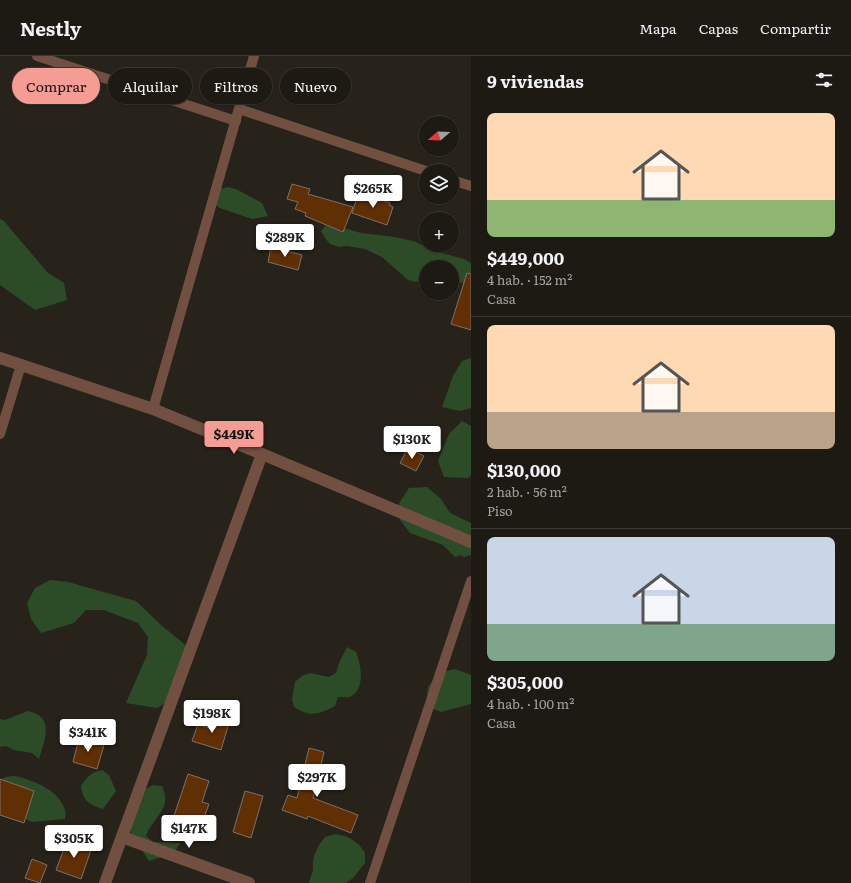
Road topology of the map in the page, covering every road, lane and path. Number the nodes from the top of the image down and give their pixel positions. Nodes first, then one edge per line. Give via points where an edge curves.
1 (37, 56) edge
2 (254, 56) edge
3 (239, 109) junction
4 (236, 121) junction
5 (419, 169) edge
6 (459, 182) edge
7 (471, 186) edge
8 (0, 358) edge
9 (21, 365) junction
10 (153, 409) junction
11 (0, 434) edge
12 (262, 454) junction
13 (471, 542) edge
14 (471, 581) edge
15 (122, 837) junction
16 (105, 883) edge
17 (249, 883) edge
18 (370, 883) edge

1 - 4 lane
2 - 3 lane
3 - 4 lane
3 - 5 lane
4 - 10 lane
6 - 7 lane
8 - 9 street
9 - 10 street
9 - 11 lane
10 - 12 street
12 - 13 street
12 - 15 street
14 - 18 lane
15 - 16 street
15 - 17 street

